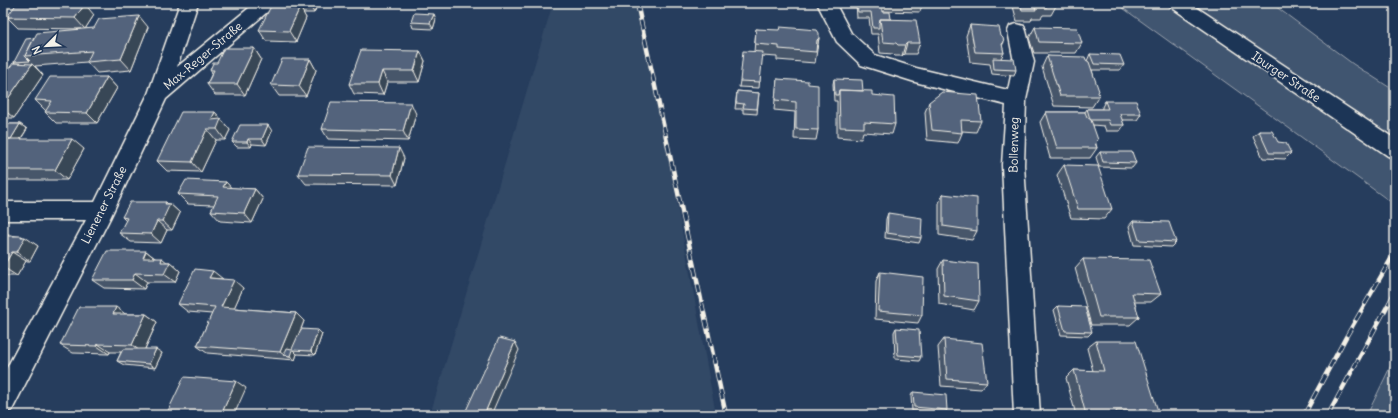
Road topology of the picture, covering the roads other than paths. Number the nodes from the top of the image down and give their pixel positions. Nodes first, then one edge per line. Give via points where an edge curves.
1 (189, 3) edge
2 (267, 3) edge
3 (826, 3) edge
4 (1177, 3) edge
5 (1017, 31) dead end
6 (158, 94) junction
7 (1016, 100) junction
8 (1387, 145) edge
9 (3, 211) edge
10 (102, 211) junction
11 (3, 401) edge
12 (1027, 415) edge

1 - 6 street, Lienener Straße
2 - 6 street, Max-Reger-Straße
3 - 7 street, Bollenweg via 844,37 868,60 915,75
4 - 8 street, Iburger Straße
5 - 7 street via 1024,62
6 - 10 street, Lienener Straße
7 - 12 street, Bollenweg via 1013,165
9 - 10 street
10 - 11 street, Lienener Straße

